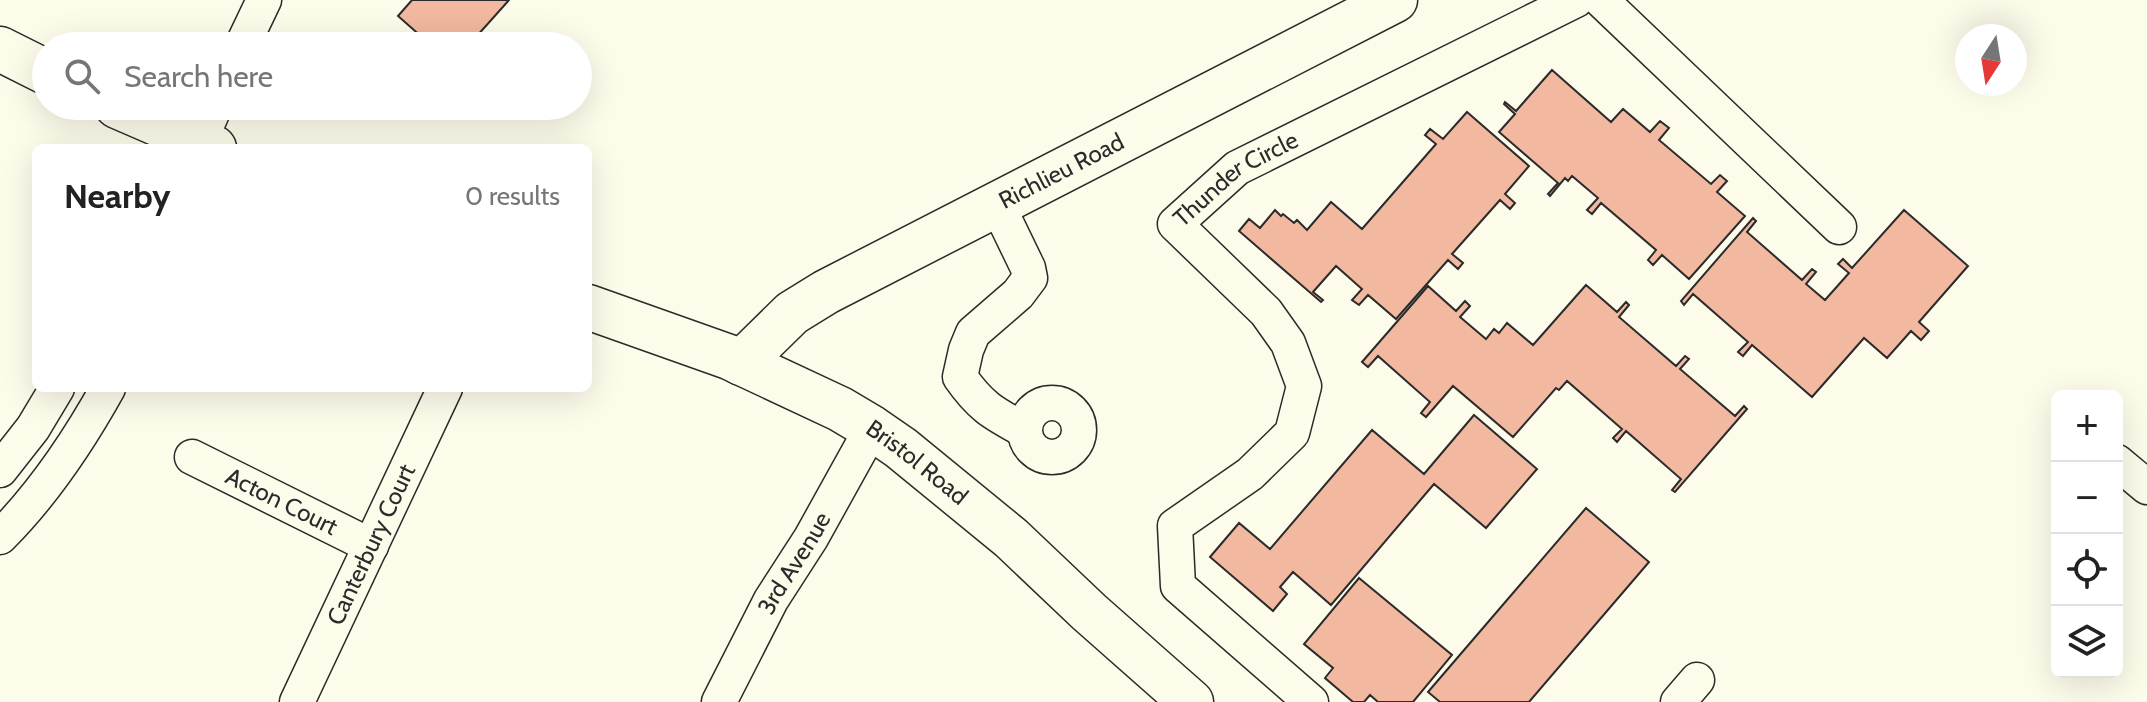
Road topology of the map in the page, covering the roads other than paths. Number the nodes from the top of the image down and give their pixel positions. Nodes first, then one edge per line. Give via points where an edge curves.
1 (264, 0) edge
2 (1395, 0) edge
3 (1576, 0) edge
4 (1601, 0) edge
5 (249, 32) edge
6 (0, 49) edge
7 (32, 65) edge
8 (155, 120) edge
9 (204, 138) edge
10 (997, 204) junction
11 (1839, 227) dead end
12 (592, 308) edge
13 (741, 363) junction
14 (55, 392) edge
15 (106, 392) edge
16 (443, 392) edge
17 (872, 428) junction
18 (1024, 430) dead end
19 (192, 457) dead end
20 (2123, 467) edge
21 (0, 470) edge
22 (2147, 487) edge
23 (0, 537) edge
24 (371, 546) junction
25 (297, 702) edge
26 (719, 702) edge
27 (1191, 702) edge
28 (1311, 702) edge

1 - 5 street
2 - 10 main road, Richlieu Road
3 - 28 street, Thunder Circle via 1237,168 1175,224 1266,312 1288,343 1304,386 1292,433 1250,474 1175,526 1178,586
4 - 11 street
6 - 7 main road
8 - 9 main road
10 - 13 main road, Richlieu Road via 792,313
10 - 18 street via 1030,278 973,333 960,377 989,411
12 - 13 main road, Bristol Road
13 - 17 main road, Bristol Road
14 - 21 street
15 - 23 street via 58,469
16 - 24 street, Canterbury Court
17 - 26 street, 3rd Avenue via 771,600
17 - 27 main road, Bristol Road via 1011,538
19 - 24 street, Acton Court
20 - 22 street
24 - 25 street, Canterbury Court

